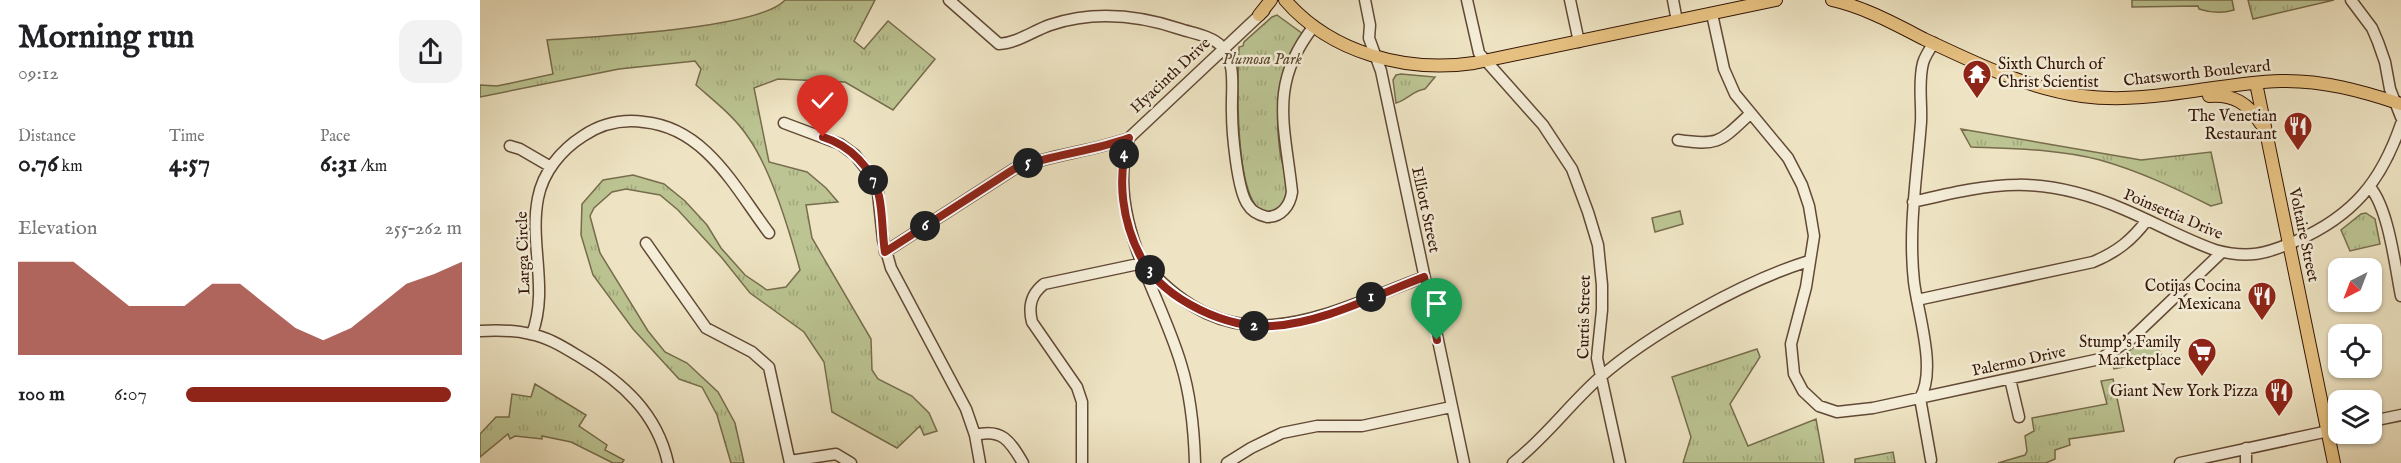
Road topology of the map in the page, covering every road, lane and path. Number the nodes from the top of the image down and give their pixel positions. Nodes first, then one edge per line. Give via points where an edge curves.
1 (949, 0) edge
2 (1271, 0) edge
3 (1277, 0) edge
4 (1285, 0) edge
5 (1365, 0) edge
6 (1467, 0) edge
7 (1570, 0) edge
8 (1673, 0) edge
9 (1776, 0) edge
10 (1832, 0) edge
11 (2351, 0) edge
12 (1712, 14) junction
13 (1259, 15) junction
14 (1677, 21) junction
15 (1314, 26) junction
16 (1579, 42) junction
17 (1934, 43) junction
18 (1223, 48) junction
19 (1377, 57) junction
20 (1485, 61) junction
21 (2256, 83) junction
22 (2171, 94) junction
23 (2398, 103) edge
24 (1750, 114) junction
25 (2401, 117) edge
26 (784, 123) dead end
27 (2401, 124) edge
28 (2265, 132) junction
29 (1129, 138) junction
30 (1678, 140) dead end
31 (510, 146) dead end
32 (551, 167) junction
33 (2370, 188) junction
34 (1913, 202) junction
35 (2147, 220) junction
36 (769, 233) dead end
37 (646, 243) dead end
38 (2288, 244) junction
39 (885, 252) junction
40 (2222, 252) junction
41 (1809, 261) junction
42 (1143, 263) junction
43 (1424, 277) junction
44 (2401, 296) edge
45 (1917, 300) junction
46 (480, 331) edge
47 (532, 334) junction
48 (1600, 377) junction
49 (2010, 379) junction
50 (1920, 398) junction
51 (1451, 407) junction
52 (2328, 409) edge
53 (2401, 415) edge
54 (2019, 417) dead end
55 (2382, 420) edge
56 (2328, 431) edge
57 (975, 435) junction
58 (2333, 444) edge
59 (2246, 448) junction
60 (1931, 460) dead end
61 (790, 462) edge
62 (668, 463) edge
63 (851, 463) edge
64 (980, 463) edge
65 (1023, 463) edge
66 (1082, 463) edge
67 (1195, 463) edge
68 (1227, 463) edge
69 (1464, 463) edge
70 (1513, 463) edge
71 (1620, 463) edge
72 (2180, 463) edge
73 (2246, 463) edge
74 (2334, 463) edge

1 - 18 street via 999,44 1008,44 1050,25 1117,16 1169,26 1211,39
2 - 13 main road
3 - 13 street, Hyacinth Drive
4 - 15 main road
5 - 19 street, Elliott Street
6 - 20 street via 1478,49
7 - 16 street
8 - 14 street
9 - 12 main road
10 - 17 main road, Chatsworth Boulevard
11 - 23 street via 2372,28
12 - 14 main road
12 - 24 street via 1729,81
13 - 18 street, Hyacinth Drive
14 - 16 main road
15 - 18 street via 1296,52 1286,79 1283,119 1292,192 1287,206 1275,216 1257,213 1244,199 1232,115 1231,68
15 - 19 main road
16 - 20 main road
17 - 22 main road, Chatsworth Boulevard via 2006,76 2068,94 2130,100
17 - 34 street via 1922,68
18 - 29 street, Hyacinth Drive
19 - 20 main road via 1427,66
19 - 43 street, Elliott Street
20 - 48 street, Curtis Street via 1543,125 1581,190 1601,266 1597,356
21 - 22 main road, Chatsworth Boulevard
21 - 23 main road, Chatsworth Boulevard via 2289,81 2345,87
21 - 28 main road, Voltaire Street
22 - 28 main road via 2181,101 2217,95 2237,99 2253,112
23 - 25 street
24 - 30 street via 1715,142
24 - 41 street via 1788,158 1802,185 1814,236
26 - 39 street via 833,140 864,164 878,193
27 - 33 street, Poinsettia Drive via 2388,158
28 - 38 main road, Voltaire Street
29 - 39 street, Hyacinth Drive via 1014,169
29 - 42 street via 1123,158 1123,202
31 - 32 street
32 - 36 street, Larga Circle via 576,141 604,126 640,121 670,127 709,154
32 - 47 street, Larga Circle via 538,199 540,299
33 - 38 street, Poinsettia Drive via 2332,222
33 - 44 street via 2384,214
34 - 35 street, Poinsettia Drive via 1987,186 2031,184 2090,197
34 - 45 street via 1912,256
35 - 40 street, Poinsettia Drive
35 - 45 street via 2130,241 2093,262
37 - 61 street via 706,328 765,362 771,373
38 - 40 street, Poinsettia Drive via 2256,255
38 - 52 main road, Voltaire Street
39 - 57 street via 966,409
40 - 49 street, Palermo Drive via 2109,355
41 - 48 street via 1701,310
41 - 50 street, Palermo Drive via 1806,288 1792,334 1791,359 1803,391 1819,406 1836,412
42 - 43 street via 1167,287 1198,309 1226,321 1255,326 1306,321
42 - 66 street via 1044,284 1031,300 1032,322 1077,387 1083,402
42 - 67 street via 1187,383
43 - 51 street, Elliott Street
45 - 50 street via 1927,372
46 - 47 street
47 - 62 street via 570,351 622,386 644,409
48 - 70 street via 1536,445
48 - 71 street, Curtis Street
49 - 50 street, Palermo Drive
49 - 54 street
50 - 60 street
51 - 68 street via 1362,426 1317,426 1282,433
51 - 69 street, Elliott Street
53 - 55 street
56 - 59 street
57 - 64 street
57 - 65 street via 995,432
58 - 74 main road, Voltaire Street
59 - 72 street
59 - 73 street
61 - 63 street via 836,454

